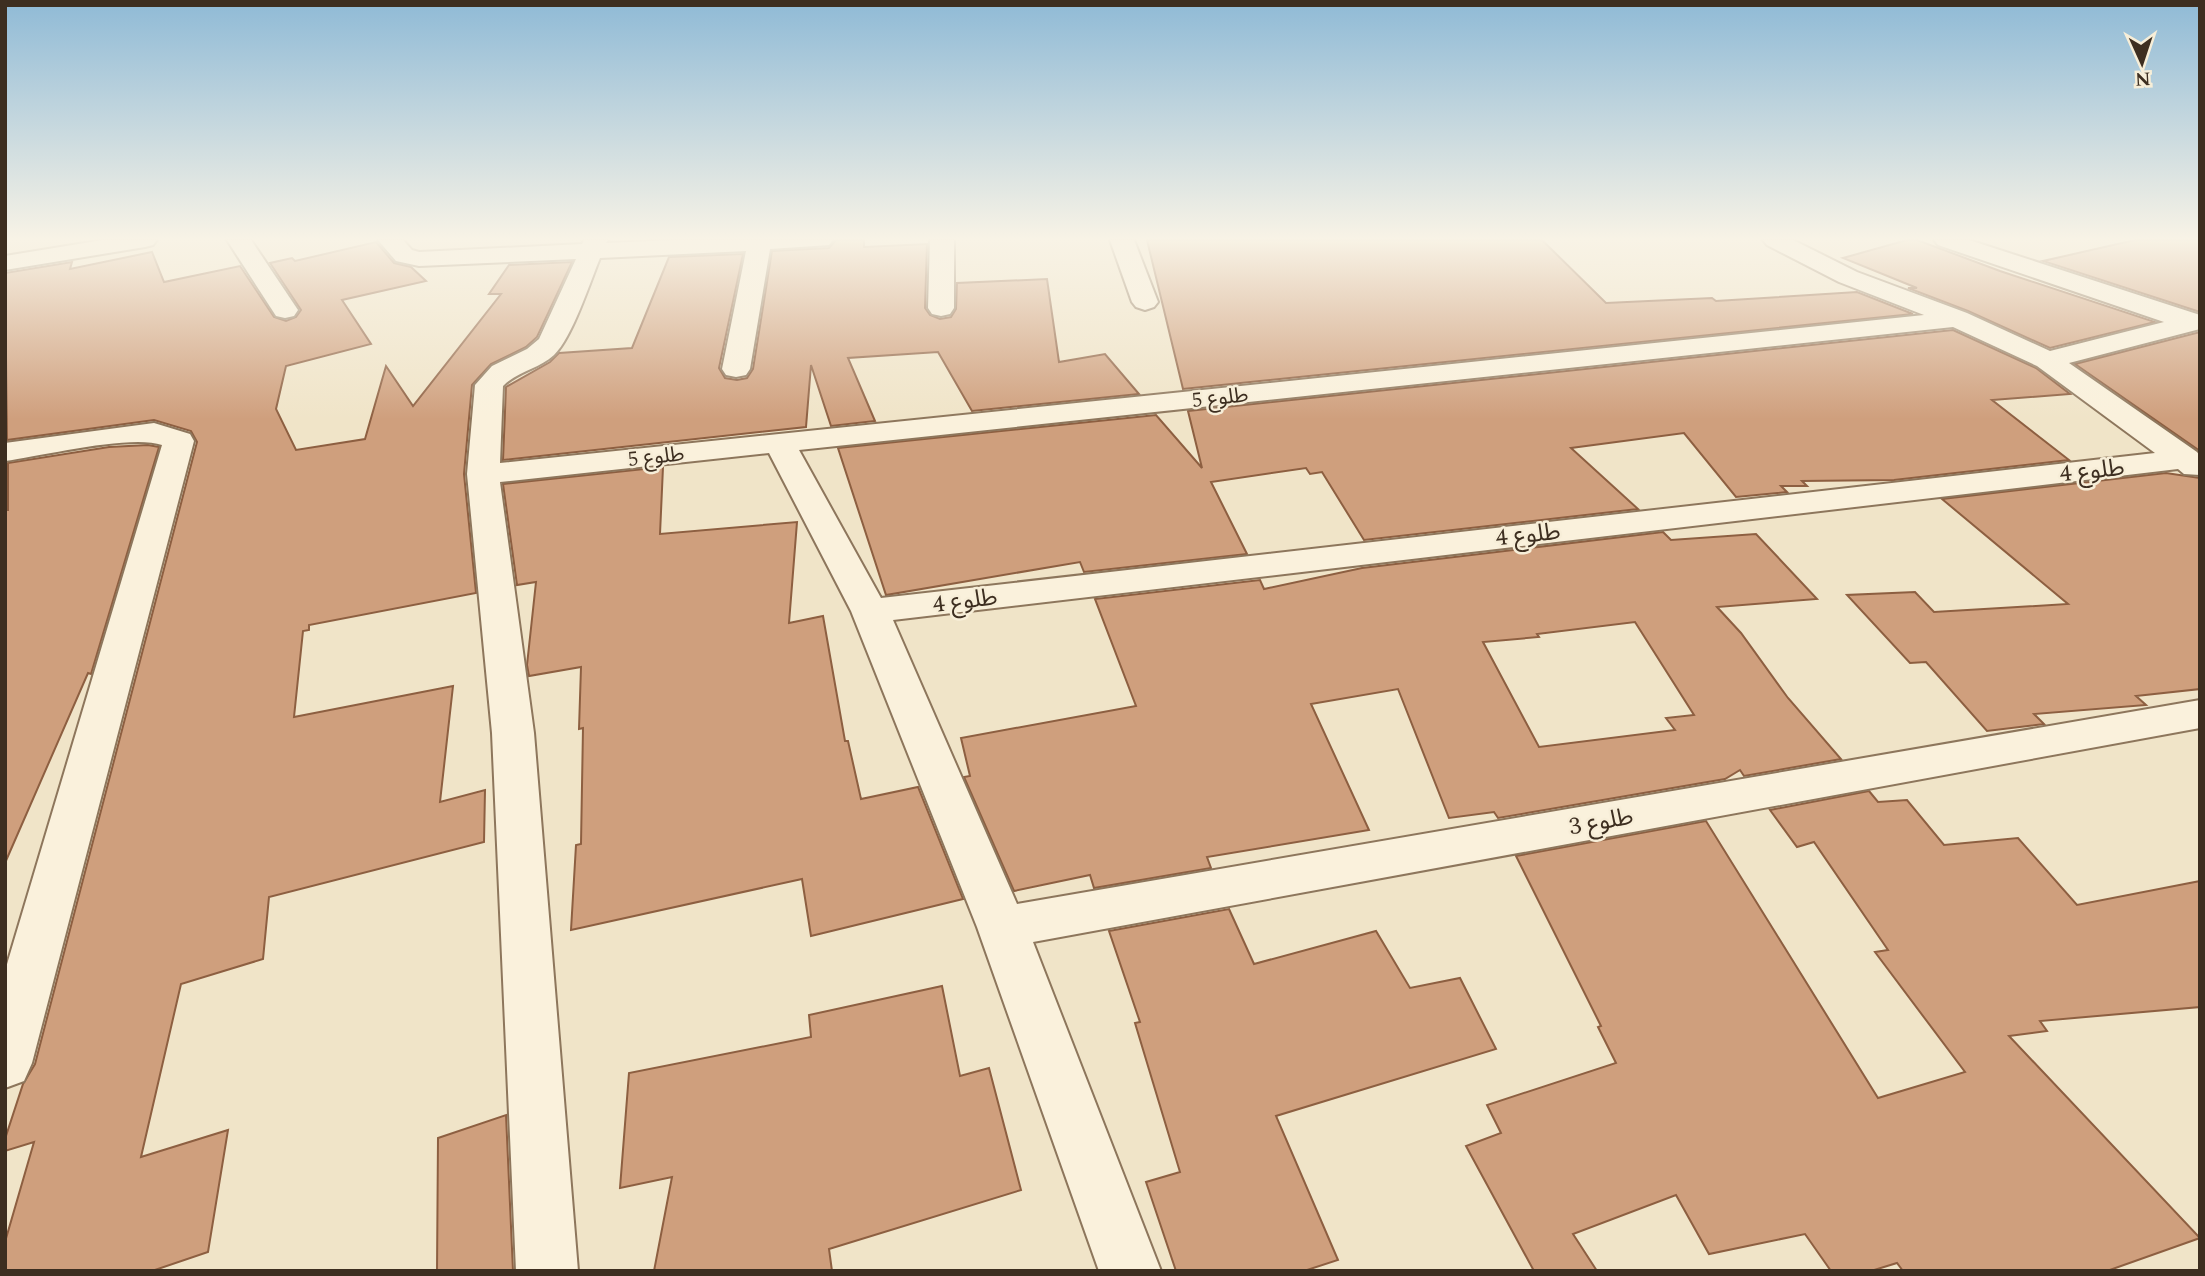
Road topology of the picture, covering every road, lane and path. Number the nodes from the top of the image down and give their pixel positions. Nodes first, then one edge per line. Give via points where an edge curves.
1 (278, 300) edge
2 (570, 300) edge
3 (749, 300) edge
4 (941, 300) edge
5 (1906, 300) edge
6 (2127, 300) edge
7 (941, 307) dead end
8 (285, 310) dead end
9 (1958, 320) junction
10 (2195, 322) edge
11 (2047, 360) junction
12 (736, 369) dead end
13 (779, 443) junction
14 (5, 452) edge
15 (2193, 465) edge
16 (483, 474) junction
17 (870, 611) junction
18 (2200, 714) edge
19 (1002, 927) junction
20 (5, 1063) edge
21 (547, 1271) edge
22 (1130, 1271) edge

1 - 8 street
2 - 16 street via 544,352 496,374 489,385
3 - 12 street
4 - 7 street
5 - 9 street
6 - 10 street
9 - 11 street
9 - 13 street, طلوع 5
10 - 11 street
11 - 15 street
13 - 16 street, طلوع 5
13 - 17 street
14 - 20 street via 154,432 179,441
15 - 17 street, طلوع 4
16 - 21 street via 513,733
17 - 19 street
18 - 19 street, طلوع 3
19 - 22 street

